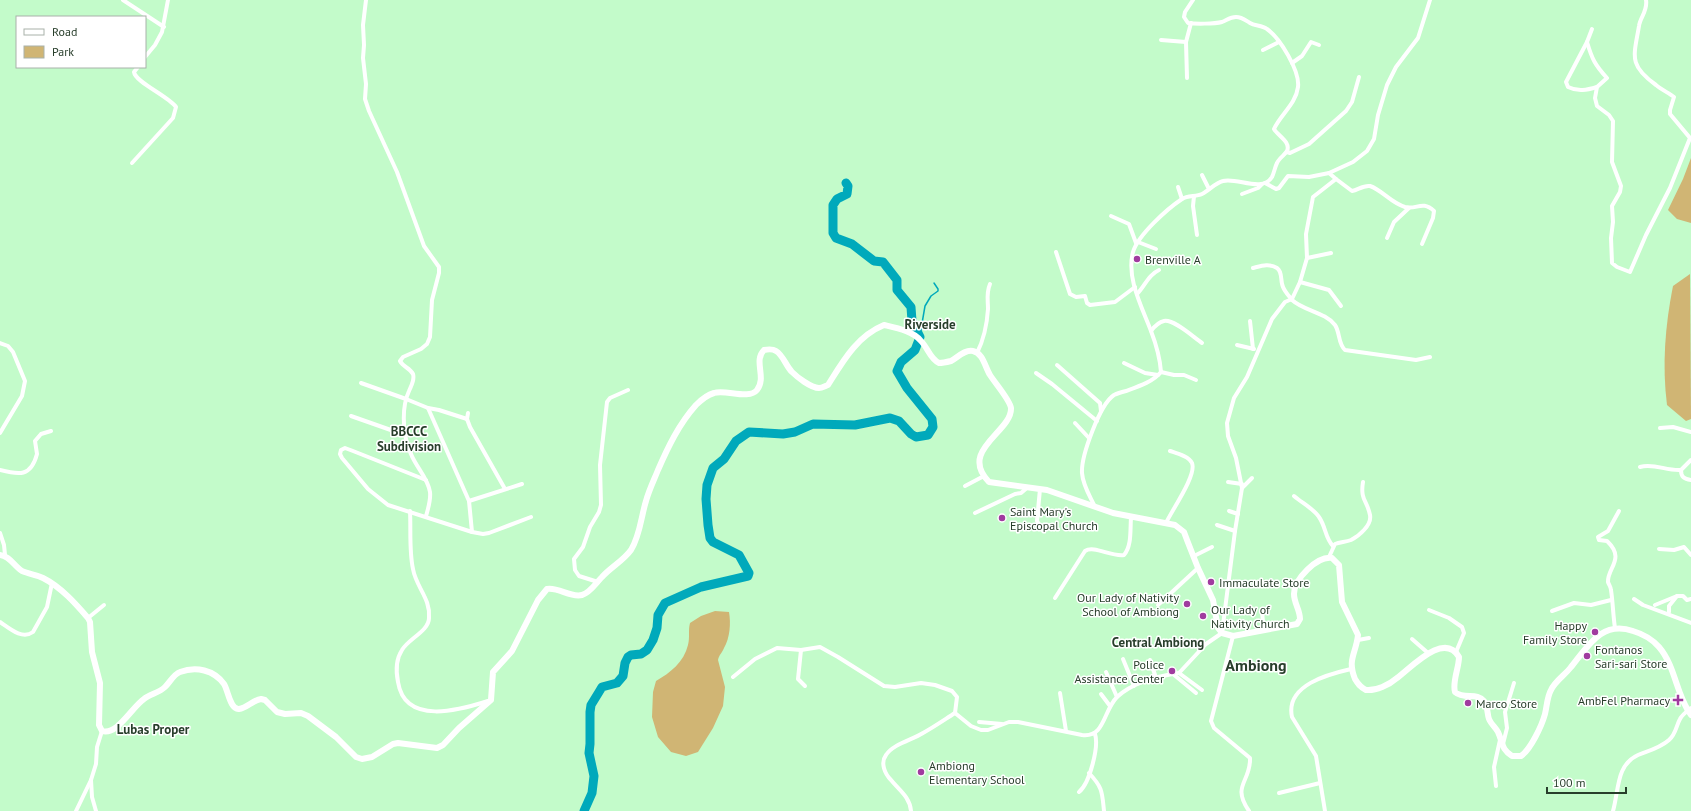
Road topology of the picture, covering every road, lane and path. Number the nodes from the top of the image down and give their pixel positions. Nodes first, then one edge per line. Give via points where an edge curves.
1 (123, 0) edge
2 (168, 0) edge
3 (366, 0) edge
4 (1193, 0) edge
5 (1430, 0) edge
6 (1646, 0) edge
7 (1191, 23) junction
8 (164, 27) junction
9 (1592, 29) dead end
10 (1160, 40) dead end
11 (1186, 42) junction
12 (1279, 42) junction
13 (1587, 42) junction
14 (1319, 45) dead end
15 (1262, 50) dead end
16 (146, 56) edge
17 (1292, 63) junction
18 (137, 68) edge
19 (1359, 77) dead end
20 (1186, 78) dead end
21 (1597, 87) junction
22 (1690, 137) edge
23 (1287, 152) junction
24 (132, 163) dead end
25 (1329, 172) junction
26 (1202, 175) dead end
27 (1336, 179) junction
28 (1264, 183) junction
29 (1178, 187) dead end
30 (1209, 189) junction
31 (1242, 194) dead end
32 (1194, 196) junction
33 (1182, 199) junction
34 (1409, 208) junction
35 (1111, 216) dead end
36 (1197, 235) dead end
37 (1386, 238) dead end
38 (1137, 243) junction
39 (1422, 244) dead end
40 (1156, 249) dead end
41 (1056, 252) dead end
42 (1331, 253) dead end
43 (1307, 258) junction
44 (1253, 268) dead end
45 (1159, 270) dead end
46 (1300, 282) junction
47 (990, 284) dead end
48 (1135, 287) junction
49 (1137, 294) junction
50 (1292, 299) junction
51 (1341, 306) dead end
52 (1250, 321) dead end
53 (1151, 331) junction
54 (0, 343) edge
55 (1202, 343) dead end
56 (1237, 345) dead end
57 (1253, 349) junction
58 (1258, 350) junction
59 (978, 353) junction
60 (1430, 357) dead end
61 (1124, 363) dead end
62 (1056, 365) dead end
63 (1036, 373) dead end
64 (1160, 373) junction
65 (1196, 380) dead end
66 (360, 383) dead end
67 (628, 390) dead end
68 (406, 399) junction
69 (428, 408) junction
70 (468, 413) dead end
71 (1101, 414) junction
72 (351, 416) dead end
73 (467, 420) junction
74 (1097, 421) junction
75 (1075, 423) dead end
76 (1660, 428) dead end
77 (51, 431) dead end
78 (1691, 432) edge
79 (0, 433) edge
80 (405, 435) junction
81 (1089, 438) junction
82 (1170, 451) dead end
83 (1691, 460) edge
84 (1640, 467) dead end
85 (0, 470) edge
86 (1681, 470) junction
87 (984, 476) junction
88 (1252, 478) dead end
89 (426, 480) junction
90 (1691, 480) edge
91 (1228, 482) dead end
92 (1363, 482) dead end
93 (522, 484) dead end
94 (965, 486) dead end
95 (1242, 486) junction
96 (1028, 487) junction
97 (505, 489) junction
98 (1040, 489) junction
99 (1294, 496) dead end
100 (469, 501) junction
101 (1096, 508) junction
102 (410, 511) junction
103 (1229, 511) dead end
104 (1619, 511) dead end
105 (975, 514) dead end
106 (1238, 514) junction
107 (426, 516) junction
108 (532, 517) dead end
109 (1131, 518) junction
110 (1166, 523) junction
111 (1217, 525) dead end
112 (1043, 531) dead end
113 (1235, 531) junction
114 (472, 532) junction
115 (0, 533) edge
116 (1333, 546) junction
117 (1212, 547) dead end
118 (1659, 548) dead end
119 (2, 555) edge
120 (1691, 555) edge
121 (1194, 556) junction
122 (1329, 557) junction
123 (1198, 568) junction
124 (598, 582) junction
125 (52, 583) junction
126 (1677, 596) junction
127 (1055, 598) dead end
128 (1634, 599) dead end
129 (1691, 599) edge
130 (1611, 600) junction
131 (104, 605) dead end
132 (1158, 605) dead end
133 (1655, 605) dead end
134 (1429, 610) dead end
135 (1552, 611) dead end
136 (1262, 612) dead end
137 (1669, 612) dead end
138 (88, 618) junction
139 (0, 622) edge
140 (1691, 623) edge
141 (1615, 628) junction
142 (1264, 631) junction
143 (1222, 633) junction
144 (1233, 636) junction
145 (1369, 638) dead end
146 (1412, 639) dead end
147 (1358, 640) junction
148 (801, 650) junction
149 (1456, 652) junction
150 (1428, 653) junction
151 (1123, 659) dead end
152 (1150, 660) dead end
153 (1351, 669) junction
154 (1106, 672) dead end
155 (1179, 673) junction
156 (1172, 674) junction
157 (733, 677) dead end
158 (1156, 678) junction
159 (1514, 683) dead end
160 (805, 686) dead end
161 (1134, 686) junction
162 (1202, 690) dead end
163 (1060, 693) dead end
164 (1196, 693) dead end
165 (1101, 694) dead end
166 (1117, 697) junction
167 (491, 700) junction
168 (1110, 706) junction
169 (1690, 711) edge
170 (955, 713) junction
171 (979, 722) dead end
172 (1002, 724) junction
173 (102, 731) junction
174 (1066, 731) junction
175 (1095, 734) junction
176 (1500, 738) junction
177 (1503, 746) junction
178 (1089, 773) junction
179 (91, 780) junction
180 (1320, 783) junction
181 (1496, 786) dead end
182 (1080, 792) dead end
183 (1279, 793) dead end
184 (76, 811) edge
185 (96, 811) edge
186 (910, 811) edge
187 (1104, 811) edge
188 (1249, 811) edge
189 (1325, 811) edge
190 (1613, 811) edge

1 - 8 street
2 - 8 street
3 - 68 street via 363,25 365,99 397,172 424,246 439,267 432,300 430,337 421,349 401,359 401,363 414,376
4 - 7 street via 1184,17
5 - 25 street via 1418,38 1396,67 1387,85 1370,147 1353,162
6 - 22 street via 1634,61 1648,79 1674,98 1670,114
7 - 11 street
7 - 12 street via 1221,22 1237,17 1245,19 1250,24 1267,28
8 - 16 street
9 - 13 street
10 - 11 street
11 - 20 street
12 - 15 street
12 - 17 street
13 - 21 street via 1596,67 1607,78
13 - 21 street via 1566,84 1571,88 1586,91
14 - 17 street via 1311,42 1302,56
17 - 23 street via 1297,73 1297,92 1274,129 1285,141
18 - 24 street via 134,72 137,79 166,96 176,107 173,118
19 - 23 street via 1352,102 1346,111 1309,144
21 - 22 street via 1597,106 1613,121 1612,162 1621,186 1612,206 1612,263 1617,267 1627,272 1632,269 1639,249 1670,188
23 - 28 street via 1278,160 1271,178
25 - 27 street
25 - 28 street via 1309,177 1288,176 1276,189
26 - 30 street
27 - 34 street via 1352,191 1372,187 1393,202
27 - 43 street via 1313,197 1306,234
28 - 30 street via 1223,181
28 - 31 street
29 - 33 street
30 - 32 street
32 - 33 street
32 - 36 street
33 - 38 street
34 - 37 street via 1397,219
34 - 39 street via 1424,205 1434,211
35 - 38 street via 1130,224
38 - 40 street
38 - 48 street via 1131,264
41 - 48 street via 1070,294 1076,297 1085,296 1090,305 1114,302
42 - 43 street
43 - 46 street
44 - 50 street via 1264,265 1276,267 1280,271 1284,289
45 - 49 street via 1151,274
46 - 50 street
46 - 51 street via 1329,290
47 - 59 street via 987,294 986,331
48 - 49 street
49 - 53 street
50 - 58 street via 1285,302 1272,319
50 - 60 street via 1334,324 1345,350 1416,360
52 - 57 street
53 - 55 street via 1162,321 1168,321
53 - 64 street via 1160,363
54 - 79 street via 8,346 13,352 25,382 22,396
56 - 57 street
57 - 58 street
58 - 95 street via 1247,377 1234,398 1227,423 1228,436
59 - 87 main road via 1011,406 1008,418 982,452 980,466
59 - 124 main road via 968,351 950,361 939,363 914,335 884,325 873,329 860,340 828,385 818,388 792,372 778,352 764,350 759,358 761,379 758,390 744,394 714,392 704,398 688,415 665,453 646,500 631,550
61 - 64 street via 1145,373
62 - 71 street via 1100,403
63 - 74 street
64 - 65 street via 1184,375
64 - 71 street via 1140,385 1116,394 1109,399
66 - 68 street
67 - 124 street via 607,402 600,465 601,505 590,527 584,548 574,559 573,565 579,576
68 - 69 street
68 - 80 street
69 - 73 street
69 - 100 street
70 - 73 street
71 - 74 street
72 - 80 street
73 - 97 street
74 - 81 street
75 - 81 street
76 - 78 street via 1673,427
77 - 85 street via 37,437 36,457 26,471 16,474
80 - 89 street via 410,454
81 - 101 street via 1082,472 1088,494
82 - 110 street via 1189,459 1193,468 1182,495
83 - 86 street
84 - 86 street via 1649,465 1668,470
86 - 90 street via 1681,475
87 - 94 street
87 - 96 main road via 994,484
88 - 95 street
89 - 102 street via 353,450 341,450 342,458 379,500
89 - 107 street via 430,498
91 - 95 street
92 - 116 street via 1362,495 1370,516 1369,524 1350,541
93 - 97 street
95 - 106 street
96 - 98 main road
96 - 105 street via 1021,493
97 - 100 street
98 - 101 main road
98 - 112 street via 1037,521
99 - 116 street via 1318,515 1327,540
100 - 114 street
101 - 109 main road
102 - 107 street
102 - 167 street via 413,570 429,606 429,620 402,650 397,664 397,676 403,698 409,704 434,712 446,712
103 - 106 street
104 - 130 street via 1611,528 1598,537 1599,540 1608,542 1614,550 1614,565 1608,582
106 - 113 street
107 - 114 street
108 - 114 street via 489,533
109 - 110 main road
109 - 127 street via 1129,543 1124,556 1092,549 1085,551
110 - 121 main road via 1175,525 1184,532
111 - 113 street
113 - 143 street
115 - 119 street via 4,545
116 - 122 street
117 - 121 street
118 - 120 street via 1684,548
119 - 125 main road via 22,571
121 - 123 main road
122 - 142 main road via 1310,567 1297,583 1294,596 1300,615 1299,622 1293,626
122 - 147 main road via 1339,565 1342,602 1358,632
123 - 132 street
123 - 143 main road via 1213,600 1218,628
124 - 167 main road via 586,594 580,596 553,588 543,593 512,652 493,672
125 - 138 main road
125 - 139 street via 47,607 33,632 22,634
126 - 129 street
126 - 133 street
126 - 137 street via 1669,606
128 - 140 street via 1643,605
130 - 135 street via 1591,605 1574,603
130 - 141 street
131 - 138 street
134 - 149 street via 1449,618 1462,627 1464,633
136 - 142 street
138 - 173 main road via 92,652 100,682 99,725
141 - 169 main road via 1640,633 1658,646 1670,664 1684,704
141 - 177 main road via 1595,638 1554,684 1539,728 1524,754 1512,756 1504,751
142 - 144 main road
143 - 144 main road
143 - 155 street via 1206,644
144 - 188 street via 1211,722 1214,728 1250,758 1241,794
145 - 147 street
146 - 150 street
147 - 153 main road
148 - 157 street via 777,648 755,659
148 - 160 street via 798,680
148 - 170 street via 820,647 884,686 922,683 952,691 957,697
149 - 150 main road via 1443,648
149 - 176 main road via 1459,662 1455,692 1460,696 1476,696 1486,703 1489,720
150 - 153 main road via 1390,683 1369,690 1364,690 1358,684
151 - 161 street
152 - 158 street
153 - 180 street via 1315,680 1298,692 1291,704 1292,717 1316,756
154 - 166 street
155 - 156 street
155 - 162 street
156 - 158 street
156 - 164 street
158 - 161 street
159 - 177 street via 1505,712 1507,728
161 - 166 street
163 - 174 street
165 - 168 street
166 - 168 street
167 - 173 main road via 437,748 398,743 372,757 362,759 356,757 336,737 308,716 276,712 261,699 239,709 235,708 224,683 208,671 195,669 176,674 164,688 134,707 118,727 110,732
168 - 175 street
169 - 190 street via 1680,719 1670,740 1635,757 1624,766
170 - 172 street via 971,726 981,730
170 - 186 street via 922,734 893,748 884,758 885,771 908,799
171 - 172 street
172 - 174 street via 1018,722
173 - 179 street
174 - 175 street via 1089,736
175 - 178 street via 1096,748
176 - 177 main road
176 - 181 street via 1494,767
178 - 182 street
178 - 187 street via 1102,790
179 - 184 street
179 - 185 street
180 - 183 street
180 - 189 street

